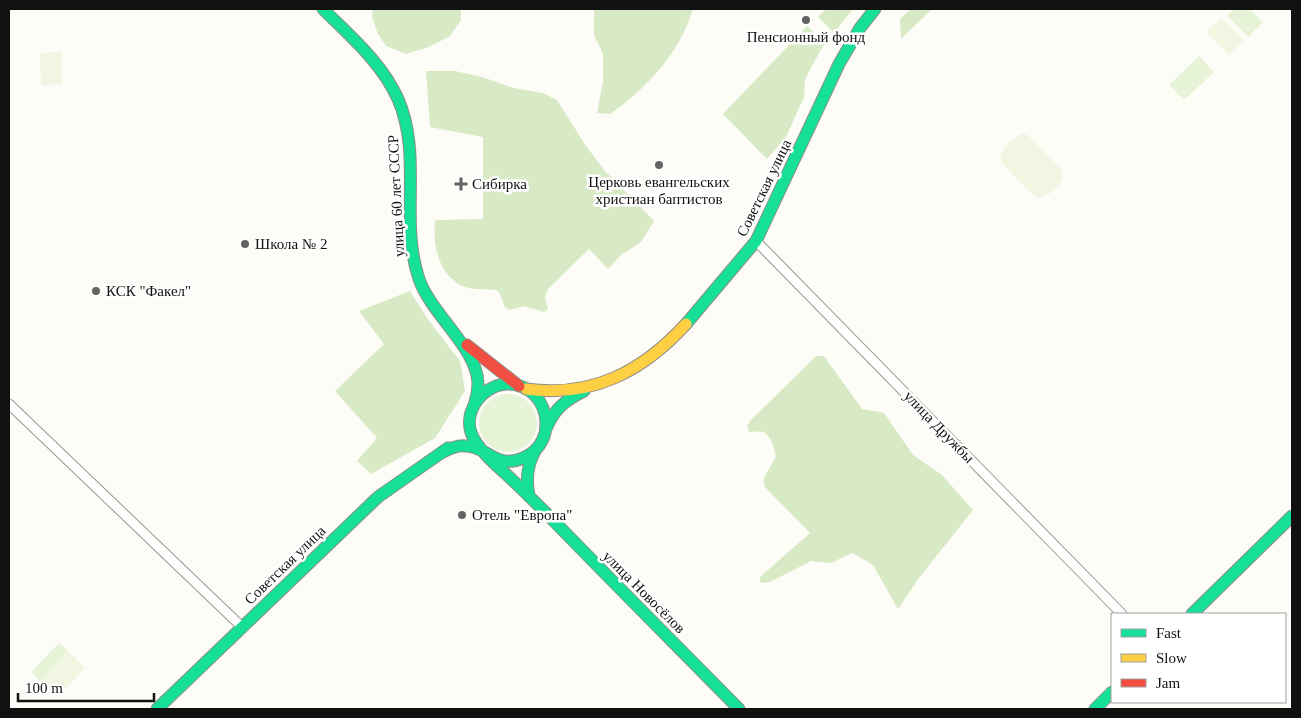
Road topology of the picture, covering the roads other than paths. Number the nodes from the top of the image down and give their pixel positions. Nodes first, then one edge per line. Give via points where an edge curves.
1 (323, 9) edge
2 (874, 9) edge
3 (756, 241) junction
4 (451, 330) junction
5 (596, 385) junction
6 (522, 387) junction
7 (475, 403) junction
8 (9, 404) edge
9 (470, 420) junction
10 (545, 434) junction
11 (538, 448) junction
12 (441, 453) junction
13 (484, 453) junction
14 (528, 496) junction
15 (1292, 516) edge
16 (1121, 613) edge
17 (1193, 613) edge
18 (242, 626) junction
19 (1111, 693) edge
20 (157, 709) edge
21 (739, 709) edge
22 (1095, 709) edge

1 - 4 main road, улица 60 лет СССР via 374,62 389,82 405,117 414,259 427,296
2 - 3 main road, Советская улица via 839,64
3 - 5 main road, Советская улица via 680,332 656,354 633,370
3 - 16 street, улица Дружбы
4 - 6 main road via 484,360
4 - 7 main road via 477,374
5 - 6 main road via 542,392
5 - 10 main road via 559,405
6 - 7 main road via 511,384 494,387
6 - 10 main road via 539,400 543,408
7 - 9 main road
8 - 18 street
9 - 12 main road via 463,435
9 - 13 main road via 473,438
10 - 11 main road
11 - 13 main road via 516,460 500,460
11 - 14 main road via 526,469
12 - 13 main road via 463,445
12 - 18 main road, Советская улица via 378,497
13 - 14 main road, улица Новосёлов
14 - 21 main road, улица Новосёлов
15 - 17 main road
18 - 20 main road, Советская улица
19 - 22 main road

